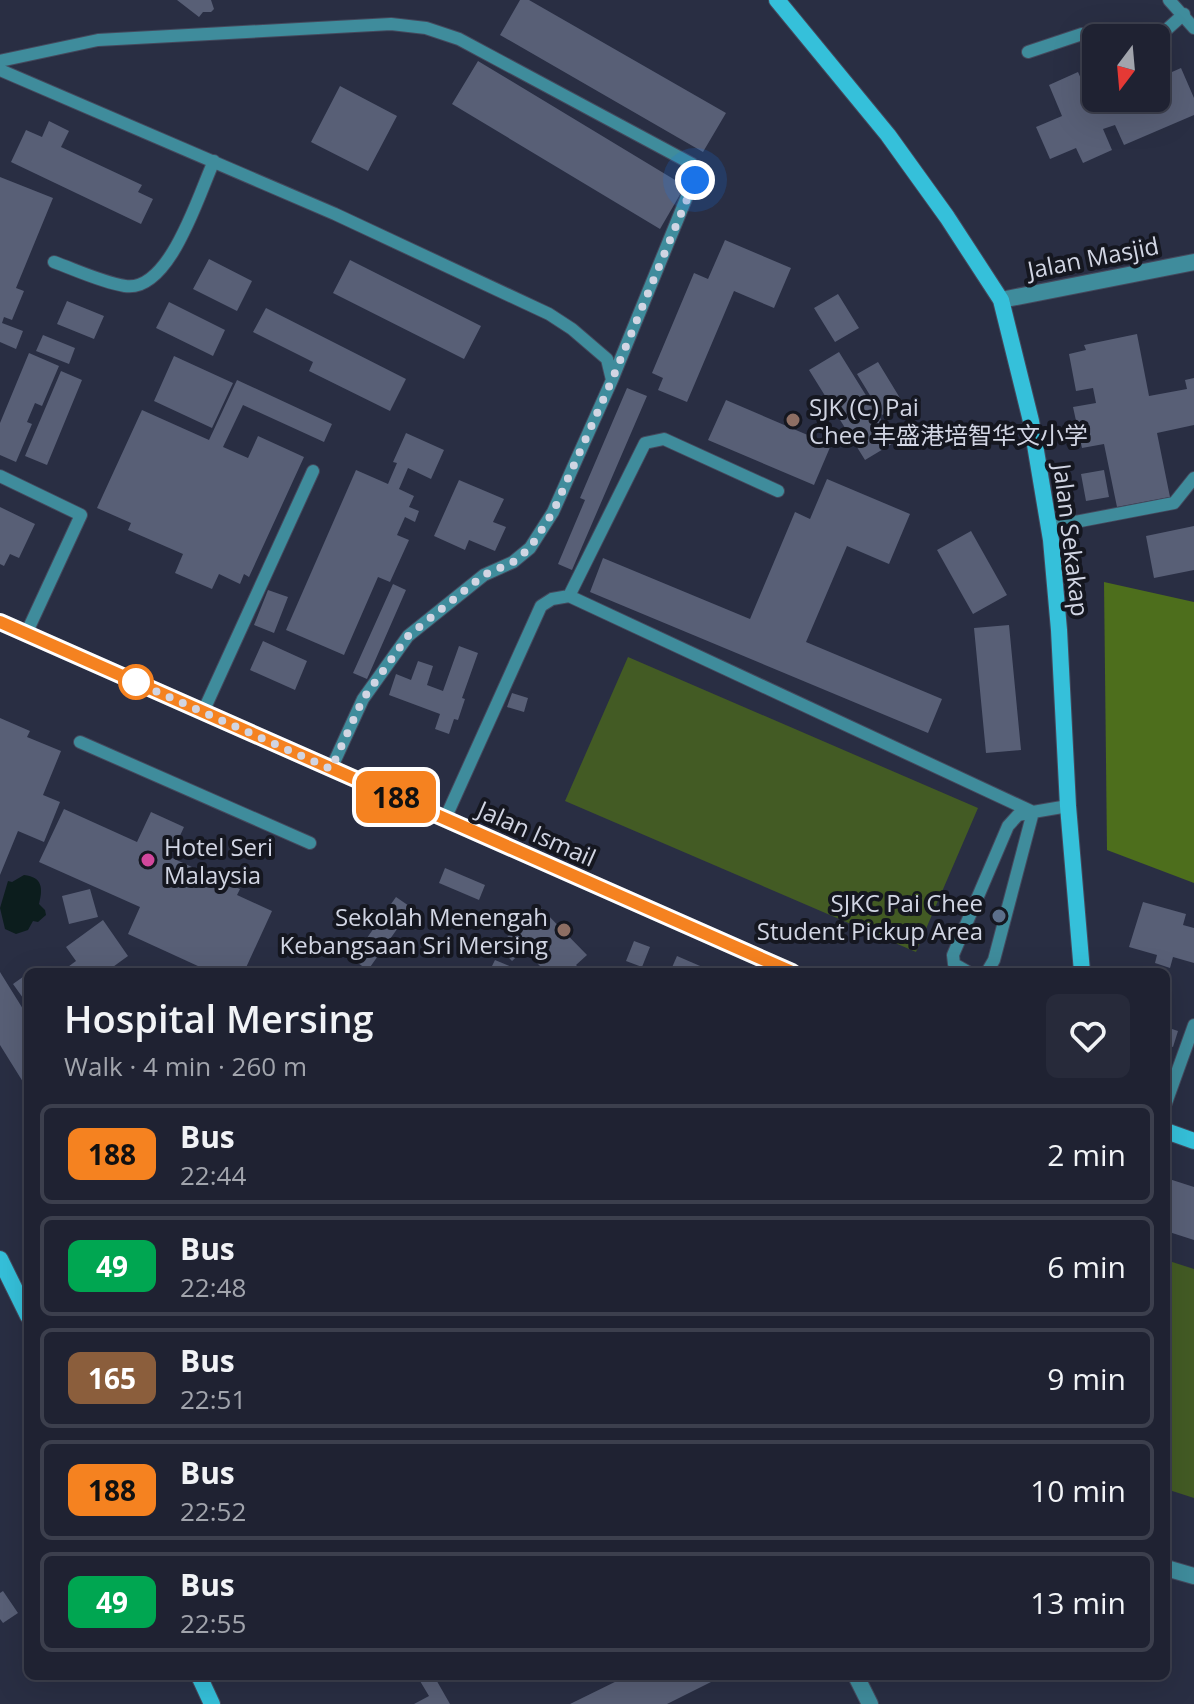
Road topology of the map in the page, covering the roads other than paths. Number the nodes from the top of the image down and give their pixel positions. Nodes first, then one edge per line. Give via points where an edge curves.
1 (777, 0) edge
2 (1169, 0) edge
3 (1184, 14) junction
4 (1170, 26) edge
5 (1194, 28) edge
6 (1082, 34) edge
7 (1028, 52) dead end
8 (0, 61) edge
9 (0, 70) edge
10 (214, 161) junction
11 (54, 262) dead end
12 (1194, 262) edge
13 (1001, 300) junction
14 (612, 380) junction
15 (313, 471) dead end
16 (0, 476) edge
17 (1194, 478) edge
18 (778, 491) dead end
19 (1049, 527) junction
20 (569, 596) junction
21 (0, 622) edge
22 (26, 634) junction
23 (203, 712) junction
24 (80, 742) dead end
25 (331, 769) junction
26 (1068, 806) junction
27 (1033, 812) junction
28 (445, 819) junction
29 (310, 843) dead end
30 (783, 968) edge
31 (961, 968) edge
32 (989, 968) edge
33 (1082, 968) edge
34 (1194, 1025) edge
35 (1170, 1092) edge
36 (1170, 1132) edge
37 (1194, 1141) edge
38 (2, 1267) edge
39 (24, 1308) edge
40 (1170, 1569) edge
41 (1194, 1576) edge
42 (201, 1680) edge
43 (858, 1680) edge
44 (212, 1704) edge
45 (870, 1704) edge

1 - 13 street, Jalan Sekakap via 888,135
2 - 3 lane
3 - 4 lane
3 - 5 lane
6 - 7 lane
8 - 14 lane via 98,40 391,24 459,39 692,164 697,172
9 - 10 lane
10 - 11 lane via 172,256 144,284 127,287
10 - 14 lane via 549,314 607,359
12 - 13 street, Jalan Masjid
13 - 19 street, Jalan Sekakap via 1031,421
14 - 25 lane via 553,512 530,548 484,575 408,636 363,699
15 - 23 lane
16 - 22 lane via 81,515
17 - 19 lane via 1174,503
18 - 20 lane via 664,439 645,443
19 - 26 street, Jalan Sekakap
20 - 27 lane
20 - 28 lane via 541,606
21 - 22 street, Jalan Ismail
22 - 23 street, Jalan Ismail
23 - 25 street, Jalan Ismail
24 - 29 lane
25 - 28 street, Jalan Ismail
26 - 27 lane
26 - 33 street, Jalan Sekakap
27 - 31 lane via 1018,815 1008,826 953,955
27 - 32 lane
28 - 30 street, Jalan Ismail
34 - 35 lane
36 - 37 street
38 - 39 street
40 - 41 street
42 - 44 street
43 - 45 street

